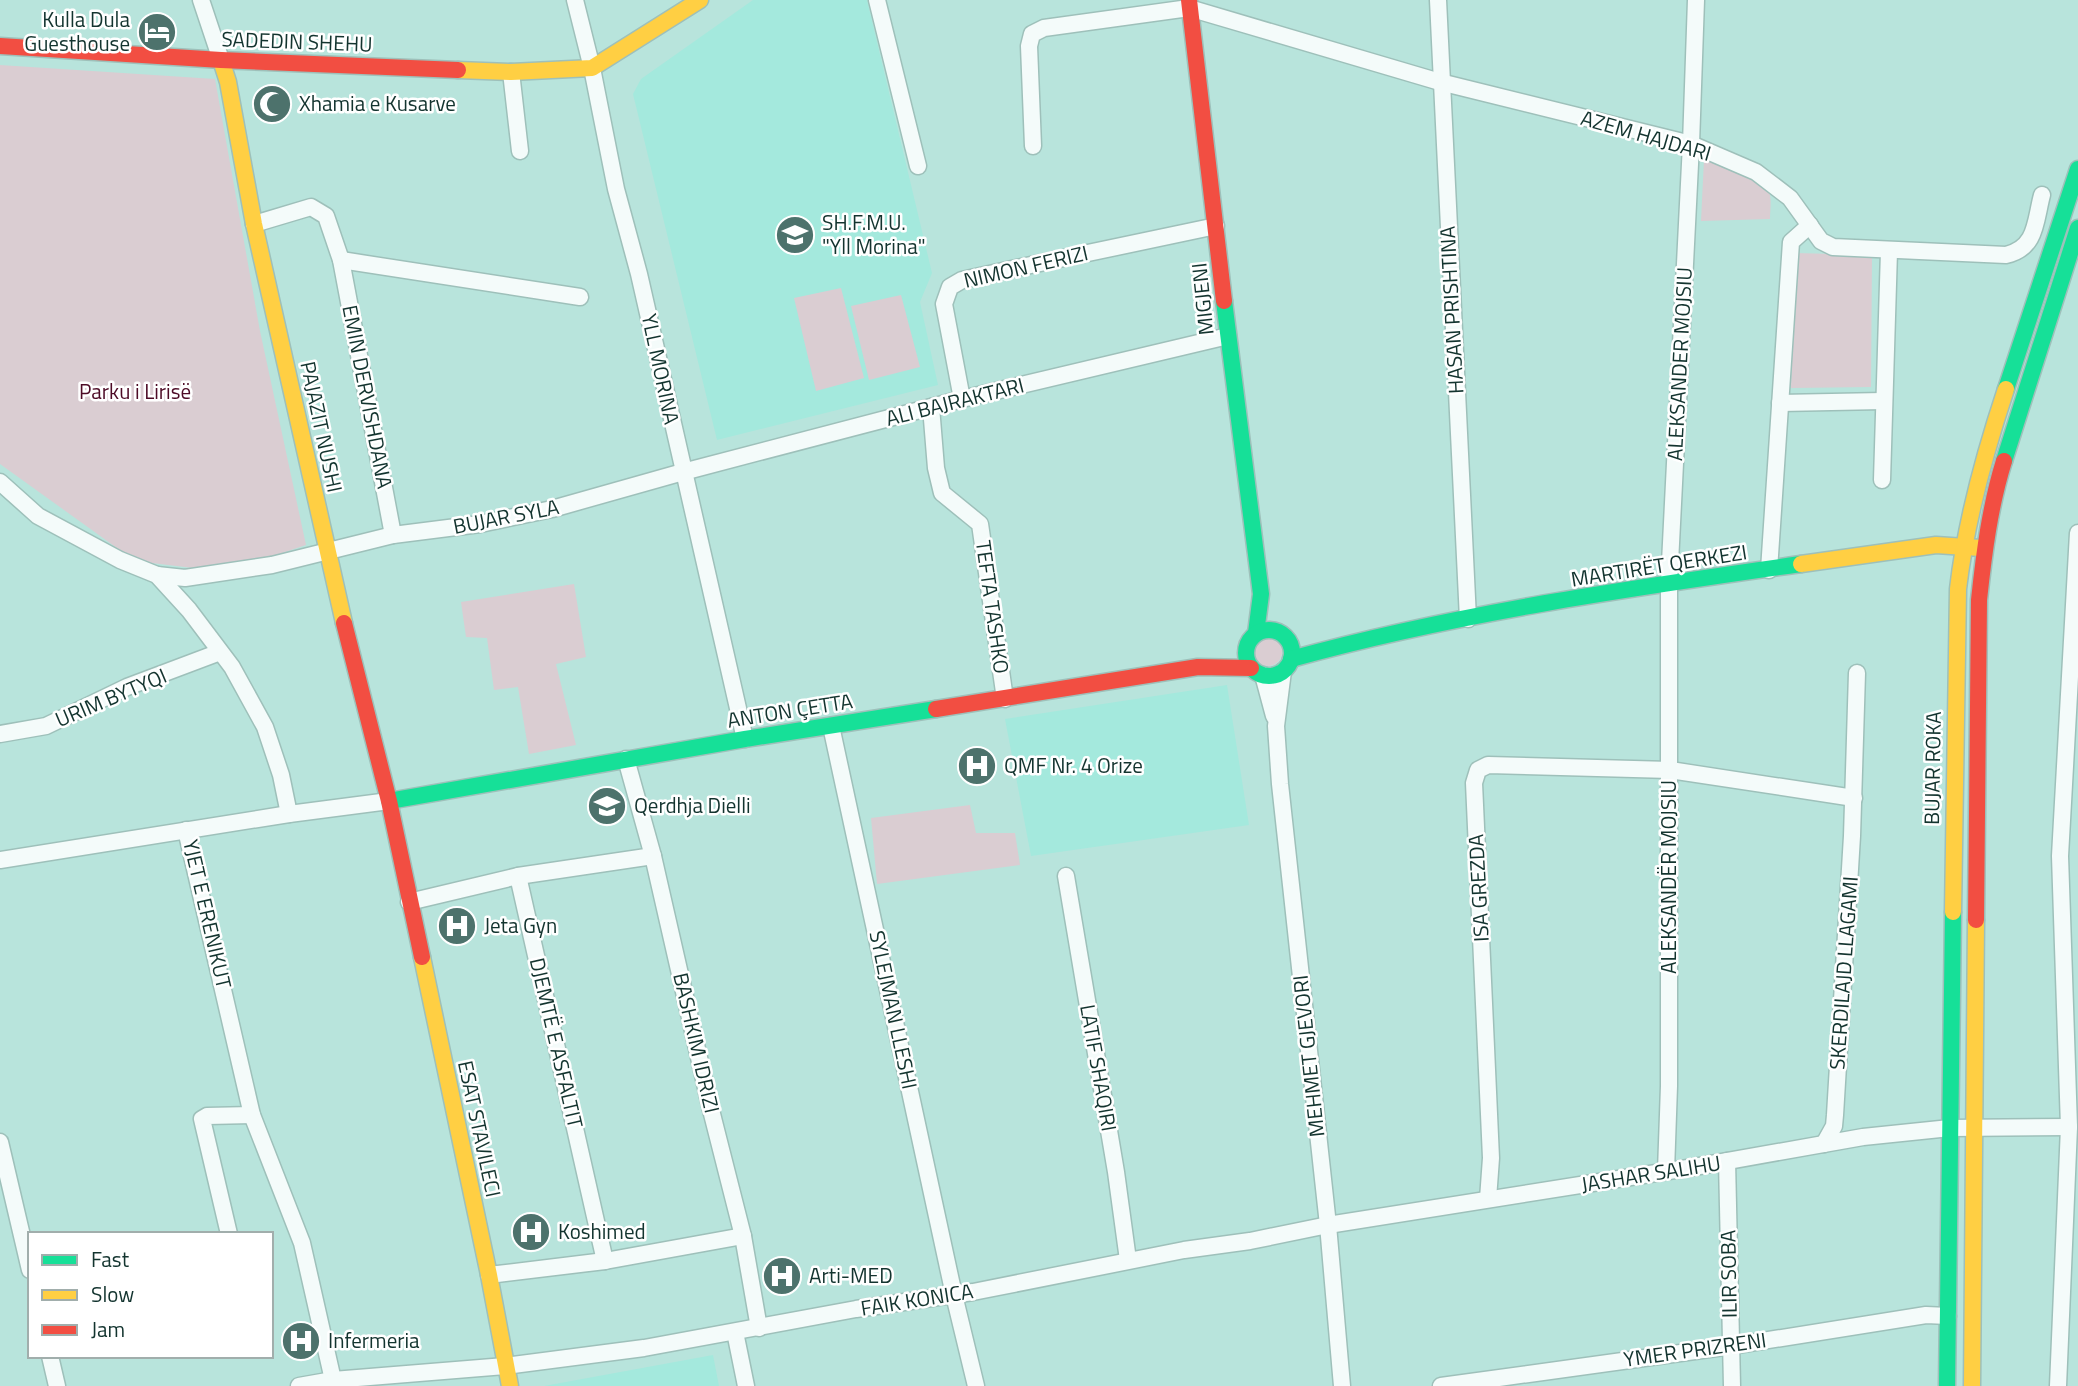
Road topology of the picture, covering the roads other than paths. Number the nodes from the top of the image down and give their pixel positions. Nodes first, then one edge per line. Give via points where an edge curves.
1 (201, 0) edge
2 (575, 0) edge
3 (700, 0) edge
4 (877, 0) edge
5 (1438, 0) edge
6 (1696, 0) edge
7 (1189, 4) edge
8 (0, 46) edge
9 (221, 60) junction
10 (592, 68) junction
11 (511, 72) junction
12 (1440, 82) junction
13 (1691, 144) junction
14 (1034, 146) dead end
15 (520, 151) dead end
16 (918, 166) dead end
17 (2078, 169) edge
18 (2042, 195) dead end
19 (254, 224) junction
20 (1810, 225) junction
21 (1216, 226) junction
22 (2078, 228) edge
23 (1889, 251) junction
24 (341, 260) junction
25 (580, 297) dead end
26 (1228, 336) junction
27 (962, 399) junction
28 (1883, 401) junction
29 (1780, 402) junction
30 (932, 407) junction
31 (683, 472) junction
32 (1882, 480) dead end
33 (0, 482) edge
34 (2078, 533) edge
35 (393, 535) junction
36 (1962, 546) junction
37 (1984, 548) junction
38 (327, 553) junction
39 (1769, 570) junction
40 (157, 575) junction
41 (1668, 583) junction
42 (1261, 594) junction
43 (1468, 620) junction
44 (1251, 639) junction
45 (1286, 651) junction
46 (220, 652) junction
47 (1198, 667) junction
48 (1257, 672) junction
49 (1857, 673) dead end
50 (1005, 699) junction
51 (831, 726) junction
52 (1276, 726) junction
53 (0, 734) edge
54 (745, 739) junction
55 (626, 759) junction
56 (1670, 770) junction
57 (1854, 798) junction
58 (389, 800) junction
59 (289, 814) junction
60 (186, 830) junction
61 (653, 856) junction
62 (0, 860) edge
63 (518, 876) junction
64 (1066, 876) dead end
65 (409, 902) junction
66 (252, 1115) junction
67 (1974, 1127) junction
68 (2069, 1127) junction
69 (1950, 1128) junction
70 (0, 1142) edge
71 (1824, 1144) junction
72 (1727, 1161) junction
73 (1667, 1171) junction
74 (1488, 1199) junction
75 (1328, 1225) junction
76 (229, 1232) edge
77 (743, 1236) junction
78 (1128, 1260) junction
79 (28, 1261) edge
80 (605, 1261) junction
81 (489, 1275) junction
82 (954, 1295) junction
83 (1948, 1316) junction
84 (759, 1328) junction
85 (736, 1332) junction
86 (1731, 1346) junction
87 (50, 1358) edge
88 (505, 1366) junction
89 (333, 1380) junction
90 (57, 1386) edge
91 (299, 1386) edge
92 (510, 1386) edge
93 (746, 1386) edge
94 (976, 1386) edge
95 (1342, 1386) edge
96 (1441, 1386) edge
97 (1732, 1386) edge
98 (1947, 1386) edge
99 (1972, 1386) edge
100 (2058, 1386) edge

1 - 9 street
2 - 10 street, YLL MORINA
3 - 10 street
4 - 16 street
5 - 12 street, HASAN PRISHTINA
6 - 13 street, ALEKSANDER MOJSIU
7 - 12 street, AZEM HAJDARI
7 - 14 street via 1044,28 1032,34 1028,46
7 - 21 street, MIGJENI
8 - 9 street, SADEDIN SHEHU
9 - 11 street, SADEDIN SHEHU
9 - 19 street, PAJAZIT NUSHI
10 - 11 street, SADEDIN SHEHU
10 - 31 street, YLL MORINA
11 - 15 street
12 - 13 street, AZEM HAJDARI
12 - 43 street, HASAN PRISHTINA
13 - 20 street, AZEM HAJDARI via 1756,172 1790,198
13 - 41 street, ALEKSANDER MOJSIU
17 - 36 street, BUJAR ROKA via 1982,458
18 - 23 street, AZEM HAJDARI via 2030,242 2020,252
19 - 24 street, EMIN DERVISHDANA via 305,208 316,209 326,216
19 - 38 street, PAJAZIT NUSHI
20 - 23 street, AZEM HAJDARI via 1821,241 1833,247
20 - 29 street via 1791,242
21 - 26 street, MIGJENI
21 - 27 street, NIMON FERIZI via 1012,268 950,287 944,304
22 - 37 street via 2008,445
23 - 28 street
24 - 25 street
24 - 35 street, EMIN DERVISHDANA
26 - 27 street, ALI BAJRAKTARI
26 - 42 street, MIGJENI
27 - 30 street, ALI BAJRAKTARI
28 - 29 street
28 - 32 street
29 - 39 street
30 - 31 street, ALI BAJRAKTARI
30 - 50 street, TEFTA TASHKO via 942,493 980,524
31 - 35 street, BUJAR SYLA via 552,509
31 - 54 street, YLL MORINA
33 - 40 street via 38,516
34 - 68 street via 2060,856
35 - 38 street, BUJAR SYLA
36 - 37 street, MARTIRËT QERKEZI
36 - 39 street, MARTIRËT QERKEZI via 1936,545
36 - 69 street, BUJAR ROKA via 1956,600
37 - 67 street via 1979,600
38 - 40 street via 201,577
38 - 58 street, PAJAZIT NUSHI
39 - 41 street, MARTIRËT QERKEZI
40 - 46 street
41 - 43 street, MARTIRËT QERKEZI
41 - 56 street, ALEKSANDËR MOJSIU
42 - 44 street, MIGJENI
42 - 45 street, MIGJENI
43 - 45 street, MARTIRËT QERKEZI
44 - 45 street via 1272,629
44 - 47 street, ANTON ÇETTA
44 - 48 street via 1245,653
45 - 48 street via 1270,676
45 - 52 street, MEHMET GJEVORI
46 - 53 street, URIM BYTYQI via 127,687 46,726
46 - 59 street via 265,727
47 - 48 street, ANTON ÇETTA
47 - 50 street, ANTON ÇETTA
48 - 52 street, MEHMET GJEVORI
49 - 57 street, SKERDILAJD LLAGAMI
50 - 51 street, ANTON ÇETTA
51 - 54 street, ANTON ÇETTA
51 - 82 street, SYLEJMAN LLESHI
52 - 75 street, MEHMET GJEVORI
54 - 55 street, ANTON ÇETTA
55 - 58 street, ANTON ÇETTA
55 - 61 street, BASHKIM IDRIZI
56 - 57 street
56 - 73 street, ALEKSANDËR MOJSIU
56 - 74 street, ISA GREZDA via 1488,765 1478,770 1474,783 1491,1158
57 - 71 street, SKERDILAJD LLAGAMI via 1834,1126
58 - 59 street, YJET E ERENIKUT
58 - 65 street, ESAT STAVILECI
59 - 60 street, YJET E ERENIKUT
60 - 62 street
60 - 66 street, YJET E ERENIKUT
61 - 63 street
61 - 77 street, BASHKIM IDRIZI
63 - 65 street
63 - 80 street, DJEMTË E ASFALTIT
64 - 78 street, LATIF SHAQIRI
65 - 81 street, ESAT STAVILECI
66 - 76 street via 202,1119
66 - 89 street, YJET E ERENIKUT via 302,1243
67 - 68 street
67 - 69 street, JASHAR SALIHU
67 - 99 street
68 - 100 street
69 - 71 street, JASHAR SALIHU
69 - 83 street, BUJAR ROKA
70 - 79 street
71 - 72 street, JASHAR SALIHU
72 - 73 street, JASHAR SALIHU
72 - 86 street, ILIR SOBA
73 - 74 street, JASHAR SALIHU
74 - 75 street, JASHAR SALIHU
75 - 78 street, FAIK KONICA
75 - 95 street, MEHMET GJEVORI
77 - 80 street
77 - 84 street, BASHKIM IDRIZI
78 - 82 street, FAIK KONICA
80 - 81 street
81 - 88 street, ESAT STAVILECI
82 - 84 street, FAIK KONICA
82 - 94 street, SYLEJMAN LLESHI
83 - 86 street, YMER PRIZRENI via 1926,1315
83 - 98 street, BUJAR ROKA
84 - 85 street, FAIK KONICA
85 - 88 street, FAIK KONICA
85 - 93 street
86 - 96 street, YMER PRIZRENI
86 - 97 street, ILIR SOBA
87 - 90 street
88 - 89 street, FAIK KONICA
88 - 92 street, ESAT STAVILECI
89 - 91 street, FAIK KONICA

